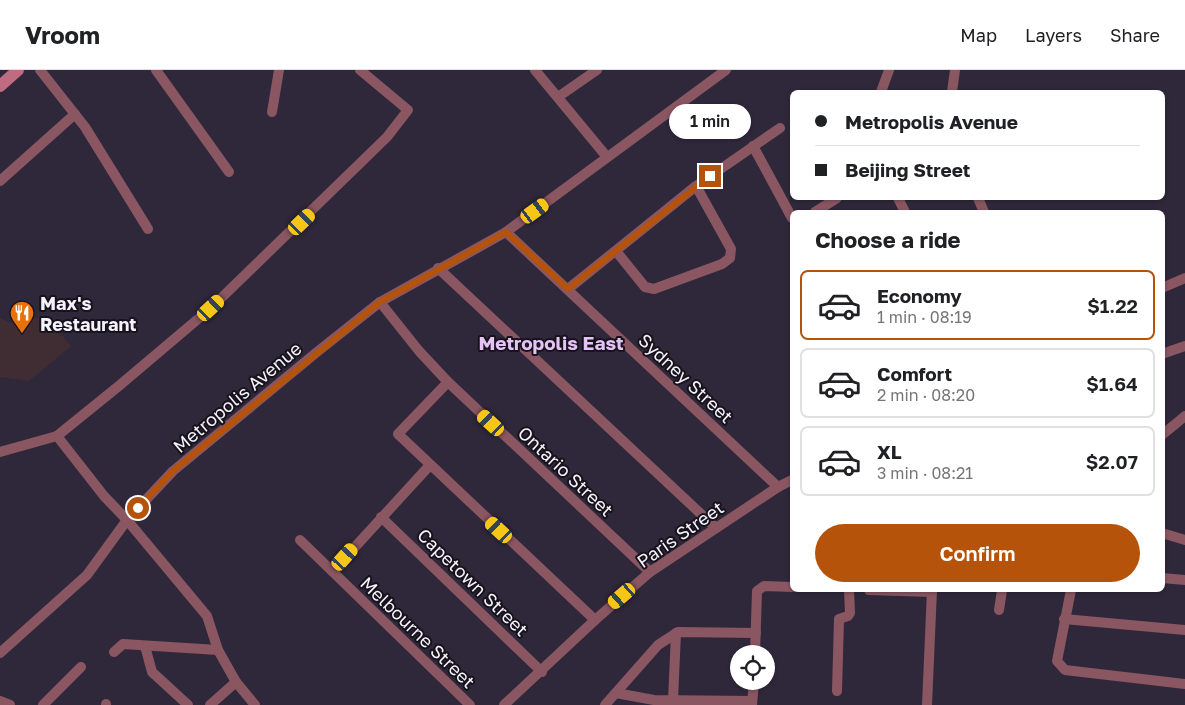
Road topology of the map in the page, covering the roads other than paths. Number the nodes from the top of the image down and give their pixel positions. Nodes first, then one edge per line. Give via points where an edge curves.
1 (18, 70) edge
2 (40, 70) edge
3 (156, 70) edge
4 (278, 70) edge
5 (360, 70) edge
6 (535, 70) edge
7 (597, 70) edge
8 (726, 70) edge
9 (889, 70) edge
10 (955, 70) edge
11 (0, 86) edge
12 (882, 90) edge
13 (952, 90) edge
14 (558, 97) junction
15 (272, 112) dead end
16 (75, 114) junction
17 (780, 128) dead end
18 (753, 146) junction
19 (607, 158) junction
20 (229, 172) dead end
21 (0, 181) edge
22 (696, 186) junction
23 (834, 200) edge
24 (818, 210) edge
25 (790, 214) edge
26 (148, 229) dead end
27 (506, 232) junction
28 (616, 251) junction
29 (438, 268) junction
30 (1185, 278) edge
31 (1165, 287) edge
32 (568, 289) junction
33 (380, 302) junction
34 (1185, 346) edge
35 (1165, 353) edge
36 (448, 382) junction
37 (1185, 416) edge
38 (1165, 432) edge
39 (57, 436) junction
40 (0, 452) edge
41 (430, 465) junction
42 (790, 481) edge
43 (778, 487) junction
44 (381, 517) junction
45 (127, 520) junction
46 (716, 528) junction
47 (1165, 534) edge
48 (300, 540) dead end
49 (1185, 540) edge
50 (333, 570) junction
51 (650, 572) junction
52 (1165, 578) edge
53 (1185, 580) edge
54 (790, 587) edge
55 (849, 592) edge
56 (932, 592) edge
57 (1002, 592) edge
58 (1071, 592) edge
59 (999, 610) dead end
60 (595, 620) junction
61 (1064, 620) junction
62 (1185, 630) edge
63 (756, 632) junction
64 (676, 633) junction
65 (755, 645) edge
66 (145, 646) junction
67 (218, 650) junction
68 (114, 652) dead end
69 (0, 653) edge
70 (81, 667) dead end
71 (542, 672) junction
72 (236, 682) junction
73 (1185, 684) edge
74 (753, 690) edge
75 (837, 691) dead end
76 (616, 693) junction
77 (0, 700) edge
78 (673, 700) junction
79 (752, 703) edge
80 (10, 705) edge
81 (43, 705) edge
82 (188, 705) edge
83 (210, 705) edge
84 (255, 705) edge
85 (470, 705) edge
86 (504, 705) edge
87 (606, 705) edge
88 (927, 705) edge

1 - 11 street
2 - 16 street
3 - 20 street
4 - 15 street
5 - 39 street via 408,110 387,137 211,308
6 - 14 street
7 - 14 street
8 - 19 street, Metropolis Avenue
9 - 12 street
10 - 13 street
14 - 19 street
16 - 21 street
16 - 26 street
17 - 18 street
18 - 22 street
18 - 25 street
19 - 27 street, Metropolis Avenue
22 - 28 street
22 - 28 street via 731,249 730,258 722,264 654,289 645,287
23 - 24 street
27 - 29 street, Metropolis Avenue
27 - 32 street, Sydney Street
28 - 32 street
29 - 33 street, Metropolis Avenue
29 - 46 street
30 - 31 street
32 - 43 street, Sydney Street
33 - 36 street, Ontario Street
33 - 45 street, Metropolis Avenue via 173,471
34 - 35 street
36 - 41 street via 398,434
36 - 51 street, Ontario Street
37 - 38 street
39 - 40 street
39 - 45 street
41 - 44 street
41 - 60 street
42 - 43 street, Paris Street
43 - 46 street, Paris Street
44 - 50 street
44 - 71 street, Capetown Street
45 - 67 street via 207,616
45 - 69 street, Metropolis Avenue via 87,575
46 - 51 street, Paris Street
47 - 49 street
48 - 50 street, Melbourne Street
50 - 85 street, Melbourne Street
51 - 60 street, Paris Street
52 - 53 street
54 - 63 street via 760,588
55 - 75 street via 850,613 838,619
56 - 88 street
57 - 59 street
58 - 61 street
60 - 71 street, Paris Street
61 - 62 street
61 - 73 street via 1056,660 1065,670
63 - 64 street via 694,630
63 - 65 street
64 - 76 street via 658,645
64 - 78 street
66 - 67 street
66 - 68 street via 123,644
66 - 82 street via 152,672
67 - 72 street
70 - 81 street
71 - 86 street, Paris Street
72 - 83 street
72 - 84 street
74 - 79 street
76 - 78 street
76 - 87 street
77 - 80 street
78 - 79 street

